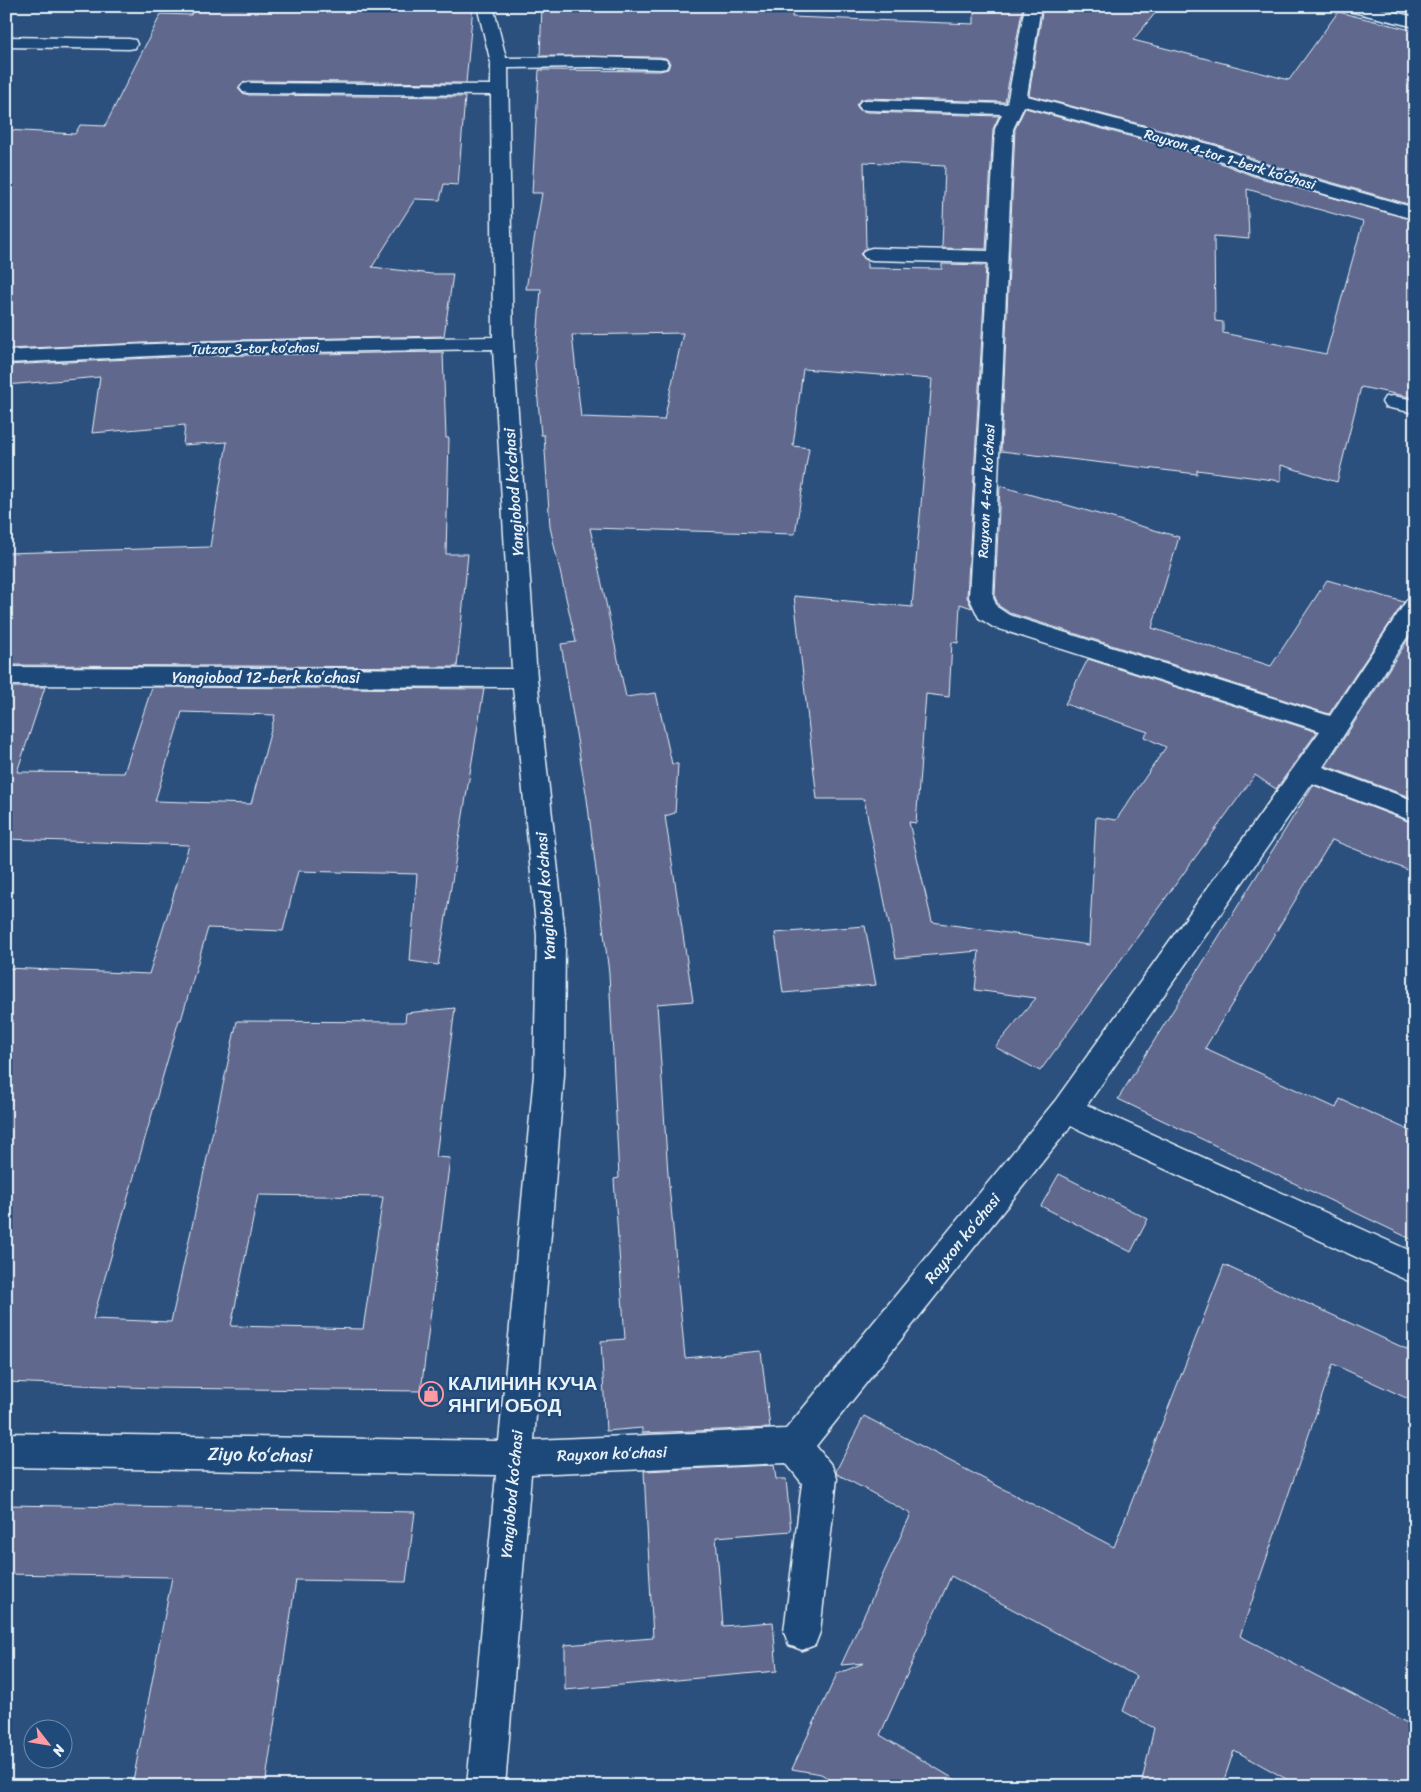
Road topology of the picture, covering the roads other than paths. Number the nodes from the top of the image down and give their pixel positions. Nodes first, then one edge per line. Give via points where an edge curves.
1 (485, 6) edge
2 (1034, 6) edge
3 (1347, 6) edge
4 (1415, 22) edge
5 (6, 42) edge
6 (129, 44) dead end
7 (498, 63) junction
8 (660, 64) dead end
9 (249, 88) dead end
10 (500, 90) junction
11 (1016, 104) junction
12 (868, 105) dead end
13 (1413, 213) dead end
14 (872, 254) dead end
15 (998, 257) junction
16 (503, 343) junction
17 (6, 358) edge
18 (1393, 402) dead end
19 (1415, 407) edge
20 (1415, 606) edge
21 (6, 676) edge
22 (525, 678) junction
23 (1336, 727) junction
24 (1307, 771) junction
25 (1415, 812) edge
26 (1066, 1110) junction
27 (1415, 1269) edge
28 (794, 1446) junction
29 (6, 1450) edge
30 (514, 1458) junction
31 (802, 1632) dead end
32 (486, 1786) edge

1 - 7 street, Yangiobod koʻchasi
2 - 11 street, Rayxon 4-tor koʻchasi
3 - 4 street
5 - 6 street
7 - 8 street
7 - 10 street, Yangiobod koʻchasi
9 - 10 street
10 - 16 street, Yangiobod koʻchasi
11 - 12 street, Rayxon 4-tor 1-berk koʻchasi
11 - 13 street, Rayxon 4-tor 1-berk koʻchasi via 1210,150 1260,170
11 - 15 street, Rayxon 4-tor koʻchasi via 1004,128
14 - 15 street
15 - 23 street, Rayxon 4-tor koʻchasi via 981,597 987,612 1001,621
16 - 17 street, Tutzor 3-tor koʻchasi via 82,352
16 - 22 street, Yangiobod koʻchasi
18 - 19 street
20 - 23 street, Rayxon koʻchasi
21 - 22 street, Yangiobod 12-berk koʻchasi
22 - 30 street, Yangiobod koʻchasi via 551,936 549,1075
23 - 24 street, Rayxon koʻchasi
24 - 25 street
24 - 26 street, Rayxon koʻchasi
26 - 27 street
26 - 28 street, Rayxon koʻchasi
28 - 30 street, Rayxon koʻchasi
28 - 31 street via 820,1478
29 - 30 street, Ziyo koʻchasi
30 - 32 street, Yangiobod koʻchasi

